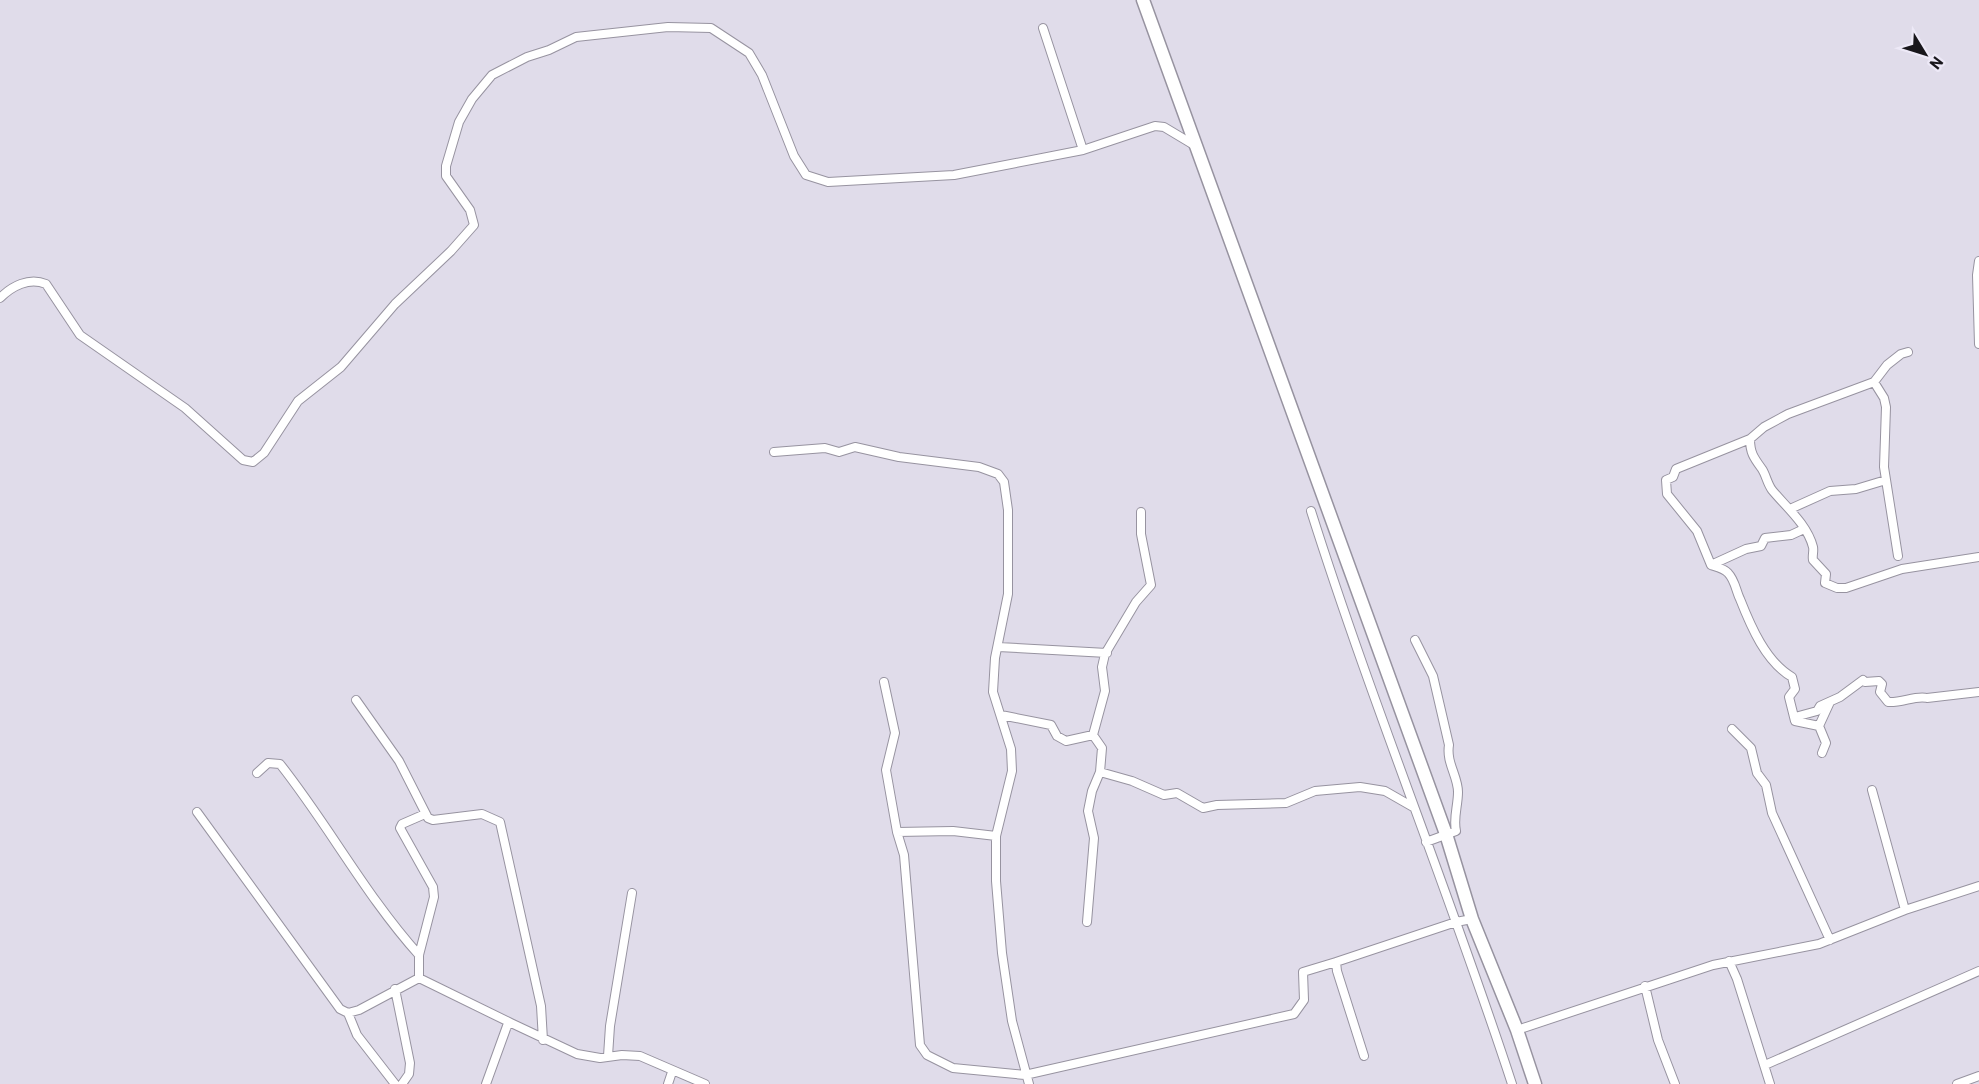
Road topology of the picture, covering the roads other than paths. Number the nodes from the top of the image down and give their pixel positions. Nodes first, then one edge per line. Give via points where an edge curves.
1 (1143, 0) edge
2 (1043, 28) dead end
3 (1194, 145) junction
4 (1083, 150) junction
5 (1979, 261) edge
6 (0, 298) edge
7 (1979, 344) edge
8 (1908, 352) dead end
9 (1874, 382) junction
10 (1750, 439) junction
11 (774, 452) dead end
12 (1886, 480) junction
13 (1790, 509) junction
14 (1311, 511) dead end
15 (1141, 512) dead end
16 (1804, 529) junction
17 (1898, 556) dead end
18 (1979, 557) edge
19 (1711, 565) junction
20 (1415, 640) dead end
21 (998, 647) junction
22 (1107, 653) junction
23 (884, 682) dead end
24 (1979, 692) edge
25 (356, 700) dead end
26 (1831, 700) junction
27 (1001, 716) junction
28 (1795, 717) junction
29 (1819, 726) junction
30 (1732, 729) dead end
31 (1093, 735) junction
32 (1822, 753) dead end
33 (257, 772) dead end
34 (1100, 772) junction
35 (1872, 790) dead end
36 (1413, 807) junction
37 (197, 812) dead end
38 (425, 814) junction
39 (897, 832) junction
40 (1446, 834) junction
41 (996, 836) junction
42 (1426, 842) junction
43 (1979, 886) edge
44 (632, 893) dead end
45 (1905, 910) junction
46 (1472, 918) junction
47 (1087, 922) dead end
48 (1456, 922) junction
49 (1830, 940) junction
50 (419, 955) junction
51 (1729, 961) junction
52 (1336, 962) junction
53 (1979, 971) edge
54 (419, 978) junction
55 (1645, 986) junction
56 (395, 989) junction
57 (348, 1013) junction
58 (511, 1023) junction
59 (1517, 1030) junction
60 (543, 1040) junction
61 (608, 1056) junction
62 (1364, 1056) dead end
63 (1765, 1065) junction
64 (672, 1072) junction
65 (1025, 1075) junction
66 (1979, 1076) edge
67 (395, 1084) edge
68 (402, 1084) edge
69 (486, 1084) edge
70 (668, 1084) edge
71 (705, 1084) edge
72 (1029, 1084) edge
73 (1512, 1084) edge
74 (1535, 1084) edge
75 (1675, 1084) edge
76 (1770, 1084) edge
77 (1957, 1084) edge

1 - 3 main road
2 - 4 street
3 - 4 street via 1164,127 1155,126
3 - 40 main road
4 - 6 street via 954,175 848,182 816,179 806,174 794,156 762,75 749,53 711,28 668,27 576,37 492,75 472,99 459,122 446,176 470,210 474,225 395,304 341,367 298,401 264,453 253,462 243,460 185,408 80,335 46,284 28,282
5 - 7 street
8 - 9 street via 1887,365
9 - 10 street via 1788,414
9 - 12 street via 1886,407
10 - 13 street via 1755,461 1773,491
10 - 19 street via 1676,469 1673,477 1666,480 1667,494 1697,531
11 - 21 street via 825,448 839,452 855,447 979,467 998,474 1004,482 1008,510 1009,573
12 - 13 street via 1856,489 1830,491
12 - 17 street
13 - 16 street
14 - 36 street
15 - 22 street via 1151,585 1136,602
16 - 18 street via 1814,548 1813,560 1826,574 1825,584 1837,588 1902,569
16 - 19 street via 1765,538 1761,546
19 - 28 street via 1728,572 1770,657 1792,677 1795,689 1789,697
20 - 40 street via 1433,676 1449,746 1447,755 1459,790 1456,831
21 - 22 street
21 - 27 street via 993,692
22 - 31 street via 1102,667 1105,691
23 - 39 street via 895,733 886,770
24 - 26 street via 1888,702 1880,692 1879,681 1863,680
25 - 38 street via 399,760
26 - 28 street via 1817,711
26 - 29 street
27 - 31 street via 1051,725 1057,736 1066,741
27 - 41 street via 1011,749 1012,771
28 - 29 street via 1795,721 1805,725
29 - 32 street via 1826,743
30 - 49 street via 1751,747 1776,824
31 - 34 street via 1102,748
33 - 50 street via 268,763 280,765 390,922
34 - 36 street via 1132,781 1152,792 1177,793 1203,808 1286,803 1315,791 1360,788 1385,791
34 - 47 street via 1088,811 1094,838
35 - 45 street
36 - 42 street
37 - 57 street via 329,995
38 - 50 street via 400,828 434,887
38 - 60 street via 433,820 482,814 500,822 541,1006
39 - 41 street via 953,831
39 - 65 street via 908,886 920,1045 927,1055 953,1068
40 - 42 street
40 - 46 main road
41 - 65 street via 1002,953
42 - 48 street
43 - 45 street
44 - 61 street
45 - 49 street
46 - 48 street
46 - 59 main road
48 - 52 street
48 - 73 street
49 - 51 street
50 - 54 street
51 - 55 street
51 - 63 street
52 - 62 street
52 - 65 street via 1303,972 1304,1000 1294,1014
53 - 63 street
54 - 56 street
54 - 58 street
55 - 59 street
55 - 75 street via 1658,1040
56 - 57 street
56 - 68 street via 410,1063
57 - 67 street via 357,1035
58 - 60 street
58 - 69 street
59 - 74 main road
60 - 61 street via 593,1058
61 - 64 street via 640,1056
63 - 76 street
64 - 70 street
64 - 71 street
65 - 72 street
66 - 77 street

